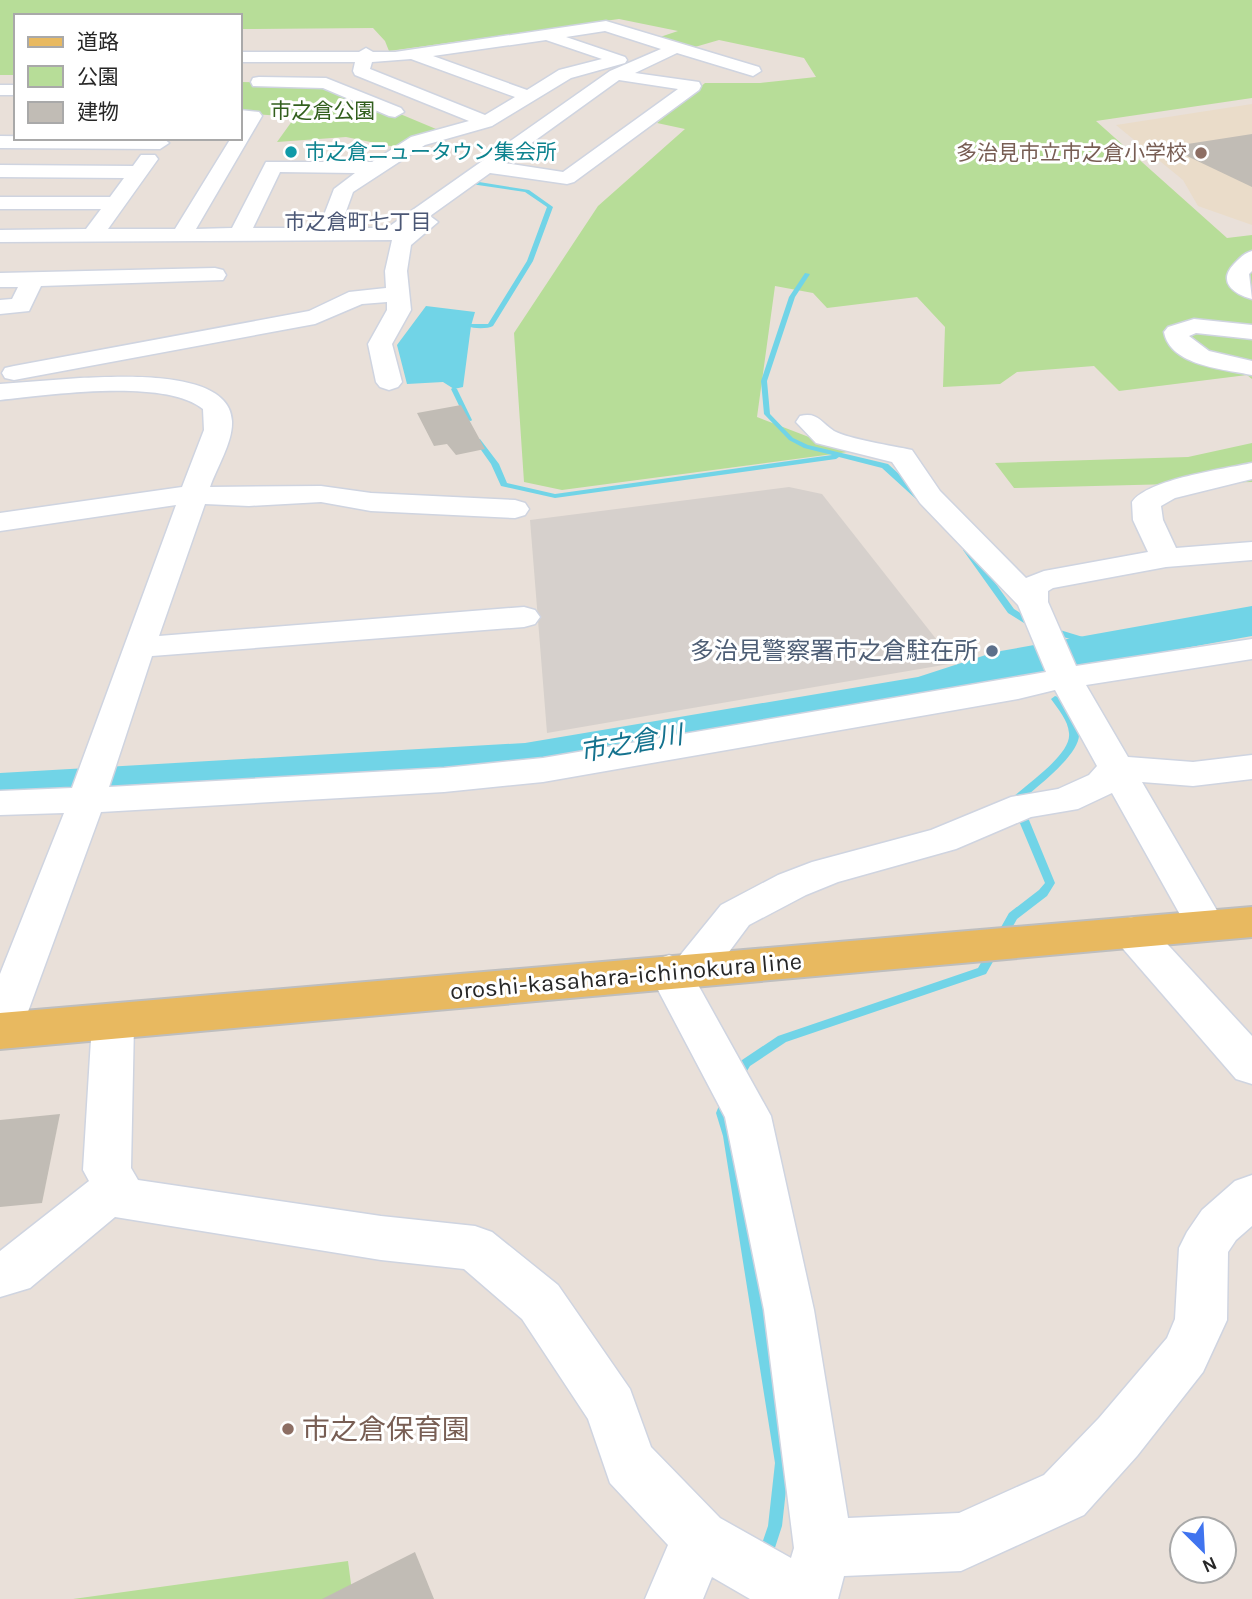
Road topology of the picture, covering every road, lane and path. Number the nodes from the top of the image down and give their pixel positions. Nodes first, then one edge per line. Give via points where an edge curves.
1 (369, 35) dead end
2 (547, 36) junction
3 (483, 45) junction
4 (676, 48) junction
5 (416, 55) junction
6 (242, 57) edge
7 (363, 57) junction
8 (518, 57) dead end
9 (541, 65) dead end
10 (753, 71) dead end
11 (565, 74) junction
12 (617, 75) junction
13 (242, 82) edge
14 (528, 96) junction
15 (242, 115) edge
16 (486, 122) junction
17 (242, 134) edge
18 (448, 134) junction
19 (162, 140) edge
20 (239, 140) edge
21 (0, 142) edge
22 (488, 167) junction
23 (375, 168) junction
24 (0, 172) edge
25 (139, 172) junction
26 (460, 187) junction
27 (0, 203) edge
28 (116, 203) junction
29 (182, 235) junction
30 (327, 235) junction
31 (0, 236) edge
32 (92, 236) junction
33 (239, 236) junction
34 (1252, 258) edge
35 (215, 275) dead end
36 (0, 280) edge
37 (32, 280) junction
38 (1252, 292) edge
39 (398, 294) junction
40 (0, 307) edge
41 (1252, 332) edge
42 (126, 350) junction
43 (1252, 368) edge
44 (0, 379) edge
45 (390, 382) dead end
46 (138, 385) junction
47 (0, 392) edge
48 (809, 422) dead end
49 (1252, 471) edge
50 (194, 495) junction
51 (514, 509) dead end
52 (0, 522) edge
53 (1252, 551) edge
54 (1166, 558) junction
55 (1036, 610) junction
56 (524, 617) dead end
57 (139, 648) junction
58 (1252, 649) edge
59 (1065, 678) junction
60 (1252, 767) edge
61 (1116, 768) junction
62 (92, 781) junction
63 (0, 803) edge
64 (1252, 922) edge
65 (1206, 926) junction
66 (1132, 932) junction
67 (681, 970) junction
68 (113, 1023) junction
69 (0, 1030) edge
70 (1252, 1066) edge
71 (117, 1187) junction
72 (1252, 1196) edge
73 (0, 1274) edge
74 (701, 1538) junction
75 (813, 1582) edge
76 (674, 1599) edge

1 - 7 street via 374,41
2 - 3 street
2 - 4 street via 606,26
2 - 11 street via 619,60
3 - 5 street
3 - 8 street
4 - 10 street
4 - 12 street
5 - 7 street
5 - 14 street
6 - 7 street
7 - 16 street via 361,71
9 - 11 street
11 - 14 street
12 - 22 street
12 - 22 street via 692,86 567,178
13 - 18 street via 326,83
14 - 16 street
15 - 17 street via 253,116
16 - 18 street
18 - 23 street via 418,141
19 - 21 street
19 - 25 street
20 - 29 street
22 - 26 street
23 - 30 street via 344,189
23 - 33 street via 273,166
24 - 25 street
25 - 28 street
26 - 30 street via 392,234
26 - 39 street via 464,193 401,243
27 - 28 street
28 - 32 street
29 - 32 street
29 - 33 street
30 - 33 street
31 - 32 street
34 - 38 street via 1238,273 1237,284
35 - 37 street
36 - 37 street
37 - 40 street via 22,306
39 - 42 street via 357,297 315,317
39 - 45 street via 399,310 380,344
41 - 43 street via 1194,326 1176,332 1178,342 1201,356
42 - 44 street via 19,371
42 - 46 street via 141,366
46 - 47 street
46 - 50 street via 192,390 215,406 220,429
48 - 55 street via 825,437 902,456 930,497
49 - 54 street via 1165,492 1146,502 1148,520
50 - 51 street via 320,494 371,502
50 - 52 street
50 - 57 street
53 - 54 street
54 - 55 street via 1044,580 1033,587
55 - 59 street
56 - 57 street
57 - 62 street
58 - 59 street
59 - 61 street
59 - 62 street via 543,770 444,780
60 - 61 street via 1193,774
61 - 65 street
61 - 67 street via 1102,783 1065,800 1015,809 943,840 792,886 735,915
62 - 63 street
62 - 69 street
64 - 65 main road, oroshi-kasahara-ichinokura line
65 - 66 main road, oroshi-kasahara-ichinokura line
66 - 67 main road, oroshi-kasahara-ichinokura line
66 - 70 street
67 - 68 main road, oroshi-kasahara-ichinokura line
67 - 75 street via 719,1065 748,1116 789,1310 811,1451
68 - 69 main road, oroshi-kasahara-ichinokura line
68 - 71 street via 107,1170
71 - 73 street via 12,1272
71 - 74 street via 123,1199 475,1248 540,1302 611,1407 629,1464
72 - 75 street via 1219,1225 1204,1248 1201,1320 1185,1355 1118,1437 1063,1494 961,1542
74 - 75 street
74 - 76 street

